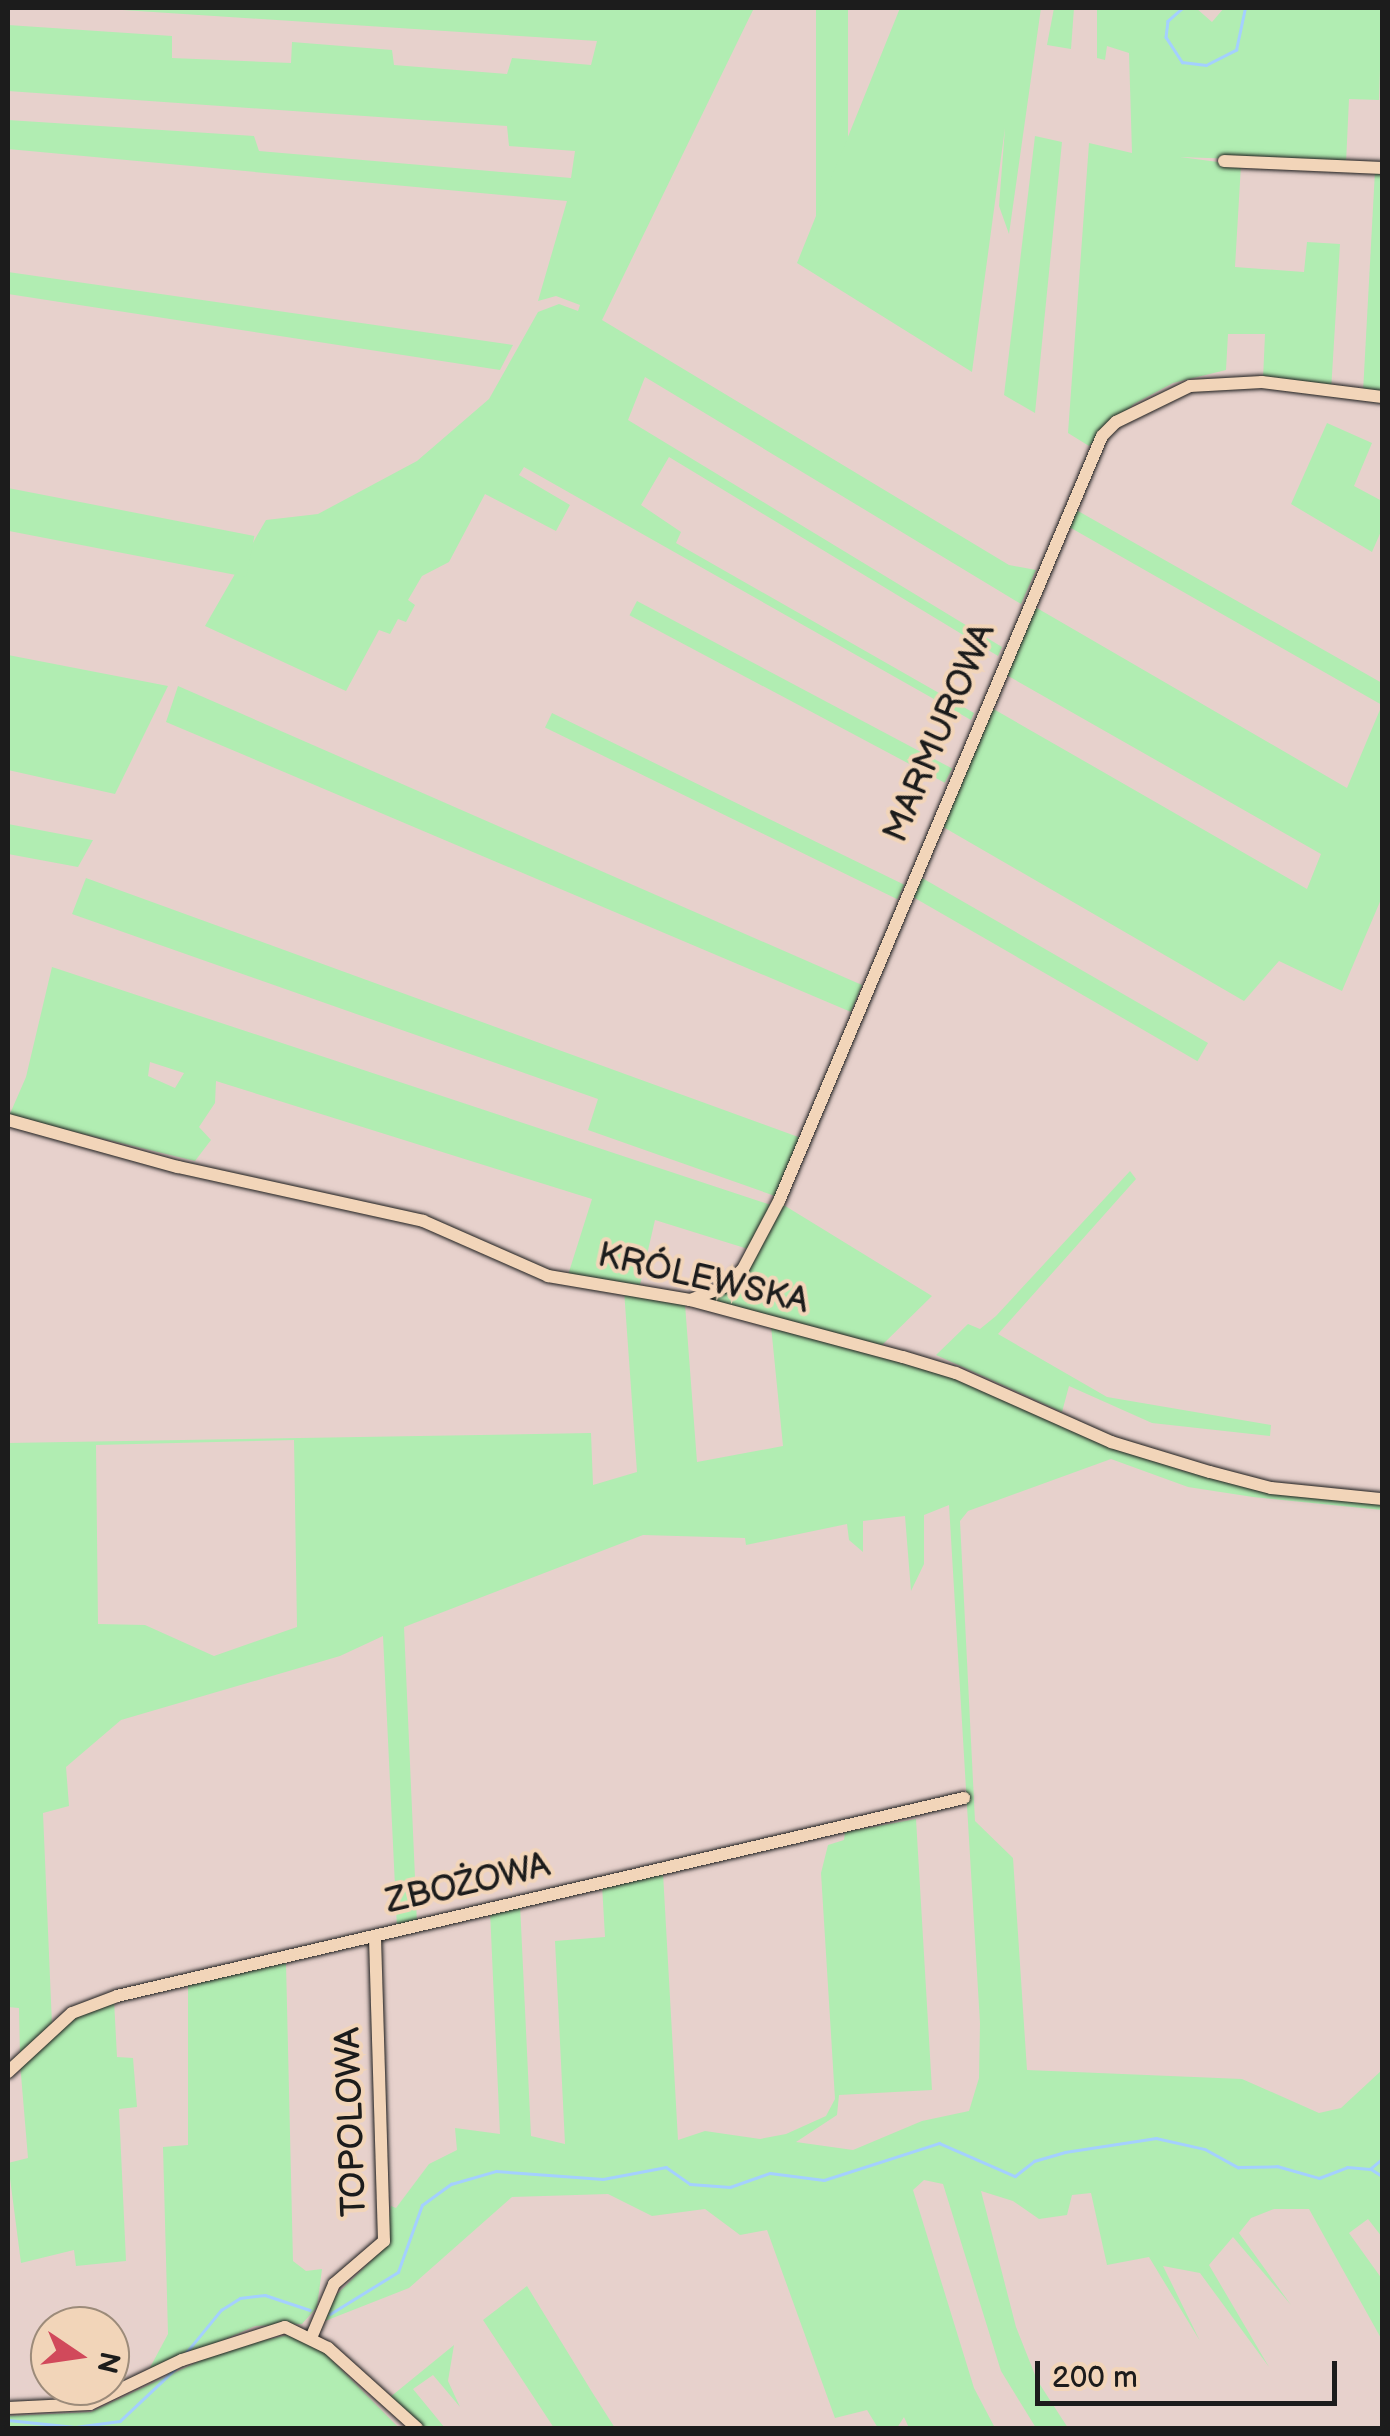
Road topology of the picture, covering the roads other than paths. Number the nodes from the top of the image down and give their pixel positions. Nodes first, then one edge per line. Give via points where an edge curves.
1 (1224, 162) dead end
2 (1382, 168) edge
3 (1382, 397) edge
4 (8, 1120) edge
5 (690, 1300) junction
6 (1382, 1499) edge
7 (964, 1798) dead end
8 (376, 1936) junction
9 (8, 2072) edge
10 (311, 2338) junction
11 (8, 2408) edge
12 (416, 2428) edge

1 - 2 street
3 - 5 street, MARMUROWA via 1262,382 1190,386 1116,422 1102,436 779,1202 743,1269 726,1286
4 - 5 street, KRÓLEWSKA via 423,1221 548,1276
5 - 6 street, KRÓLEWSKA via 956,1373 1162,1459 1271,1488
7 - 8 street, ZBOŻOWA
8 - 9 street, ZBOŻOWA via 92,2003 46,2033
8 - 10 street, TOPOLOWA via 384,2240 334,2284
10 - 11 street via 285,2327 252,2333 90,2404
10 - 12 street

